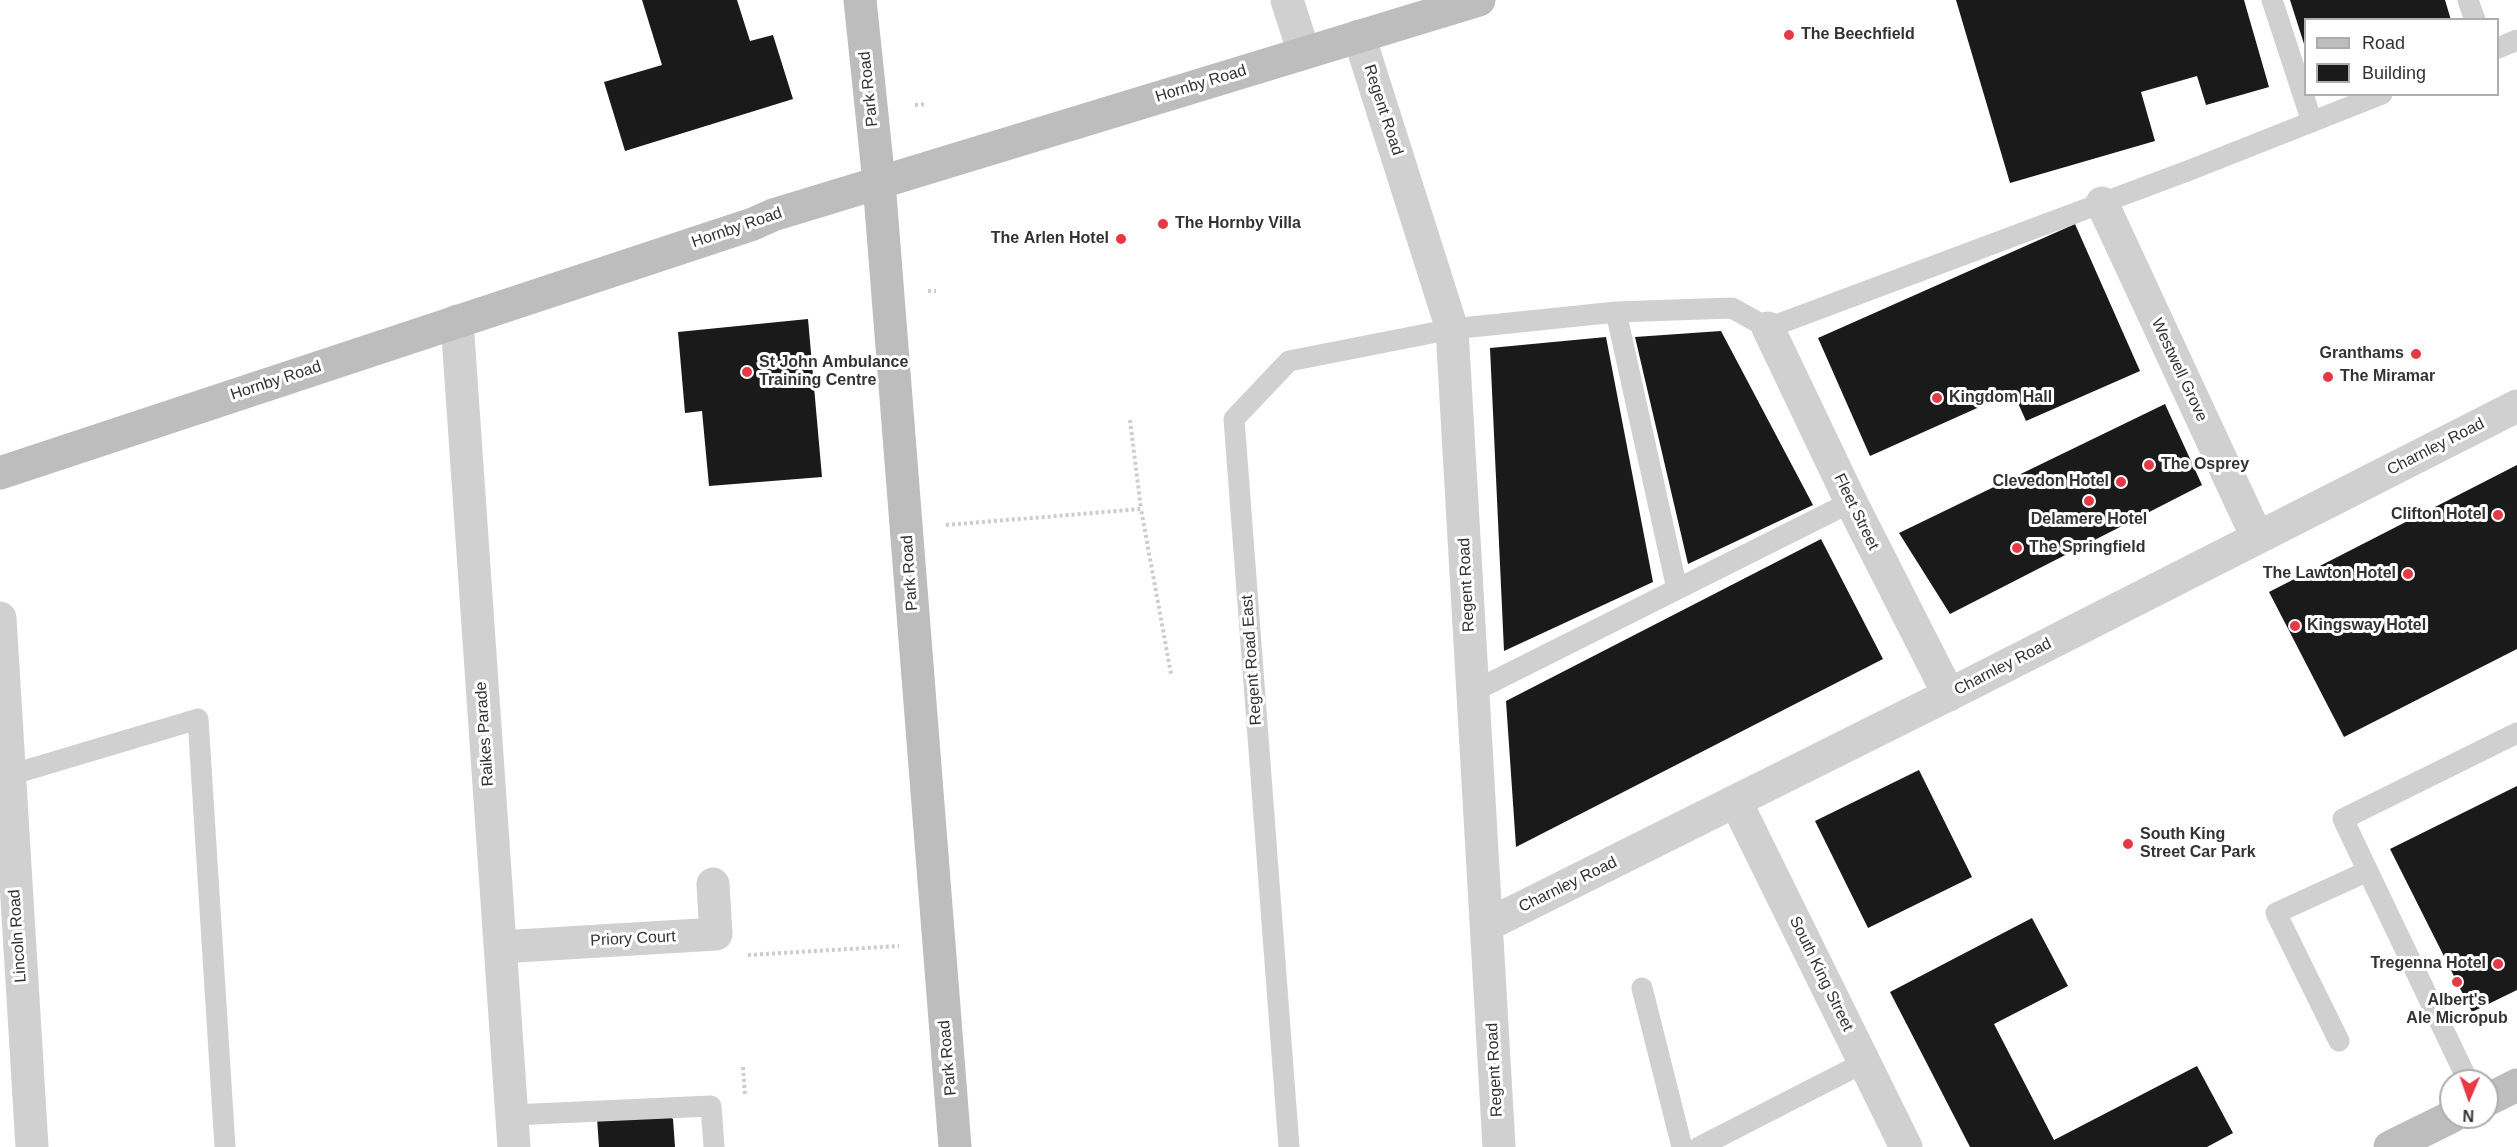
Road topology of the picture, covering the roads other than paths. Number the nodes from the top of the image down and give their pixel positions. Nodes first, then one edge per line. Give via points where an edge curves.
1 (860, 0) edge
2 (1287, 0) edge
3 (1479, 0) edge
4 (2272, 0) edge
5 (2468, 0) edge
6 (2474, 18) edge
7 (1359, 36) junction
8 (2517, 40) edge
9 (2499, 48) edge
10 (1304, 52) junction
11 (2377, 96) edge
12 (2312, 122) junction
13 (879, 182) junction
14 (2102, 203) junction
15 (1617, 312) junction
16 (457, 321) junction
17 (1768, 328) junction
18 (1452, 329) junction
19 (2517, 406) edge
20 (0, 473) edge
21 (1851, 502) junction
22 (2256, 537) junction
23 (1677, 589) junction
24 (0, 618) edge
25 (1474, 691) junction
26 (1949, 695) junction
27 (2517, 733) edge
28 (4, 777) edge
29 (1736, 802) junction
30 (2368, 871) junction
31 (713, 884) dead end
32 (1487, 925) junction
33 (500, 947) junction
34 (1642, 988) dead end
35 (2339, 1041) dead end
36 (1865, 1062) junction
37 (2462, 1069) edge
38 (2517, 1085) edge
39 (2499, 1094) edge
40 (2439, 1123) edge
41 (513, 1131) edge
42 (32, 1147) edge
43 (225, 1147) edge
44 (714, 1147) edge
45 (955, 1147) edge
46 (1288, 1147) edge
47 (1499, 1147) edge
48 (1682, 1147) edge
49 (1699, 1147) edge
50 (1906, 1147) edge
51 (2390, 1147) edge

1 - 13 main road, Park Road
2 - 10 street
3 - 7 main road, Hornby Road
4 - 12 lane
5 - 6 lane
7 - 10 main road, Hornby Road
7 - 18 street, Regent Road
8 - 9 lane
10 - 13 main road, Hornby Road
11 - 12 lane
12 - 14 lane
13 - 16 main road, Hornby Road
13 - 45 main road, Park Road
14 - 17 lane
14 - 22 street, Westwell Grove
15 - 17 lane, Regent Road East via 1732,308
15 - 18 lane, Regent Road East
15 - 23 lane
16 - 20 main road, Hornby Road
16 - 33 street, Raikes Parade
17 - 21 street, Fleet Street
18 - 25 street, Regent Road
18 - 46 lane, Regent Road East via 1289,361 1234,419
19 - 22 street, Charnley Road
21 - 23 lane
21 - 26 street, Fleet Street
22 - 26 street, Charnley Road
23 - 25 lane
24 - 28 street, Lincoln Road
25 - 32 street, Regent Road
26 - 29 street, Charnley Road
27 - 30 lane via 2343,819
28 - 42 street, Lincoln Road
28 - 43 lane via 198,719
29 - 32 street, Charnley Road
29 - 36 street, South King Street
30 - 35 lane via 2276,913
30 - 37 lane
31 - 33 street, Priory Court via 716,934
32 - 47 street, Regent Road
33 - 41 street, Raikes Parade
34 - 48 lane
36 - 49 lane
36 - 50 street, South King Street
38 - 39 main road
40 - 51 main road
41 - 44 lane via 711,1106

